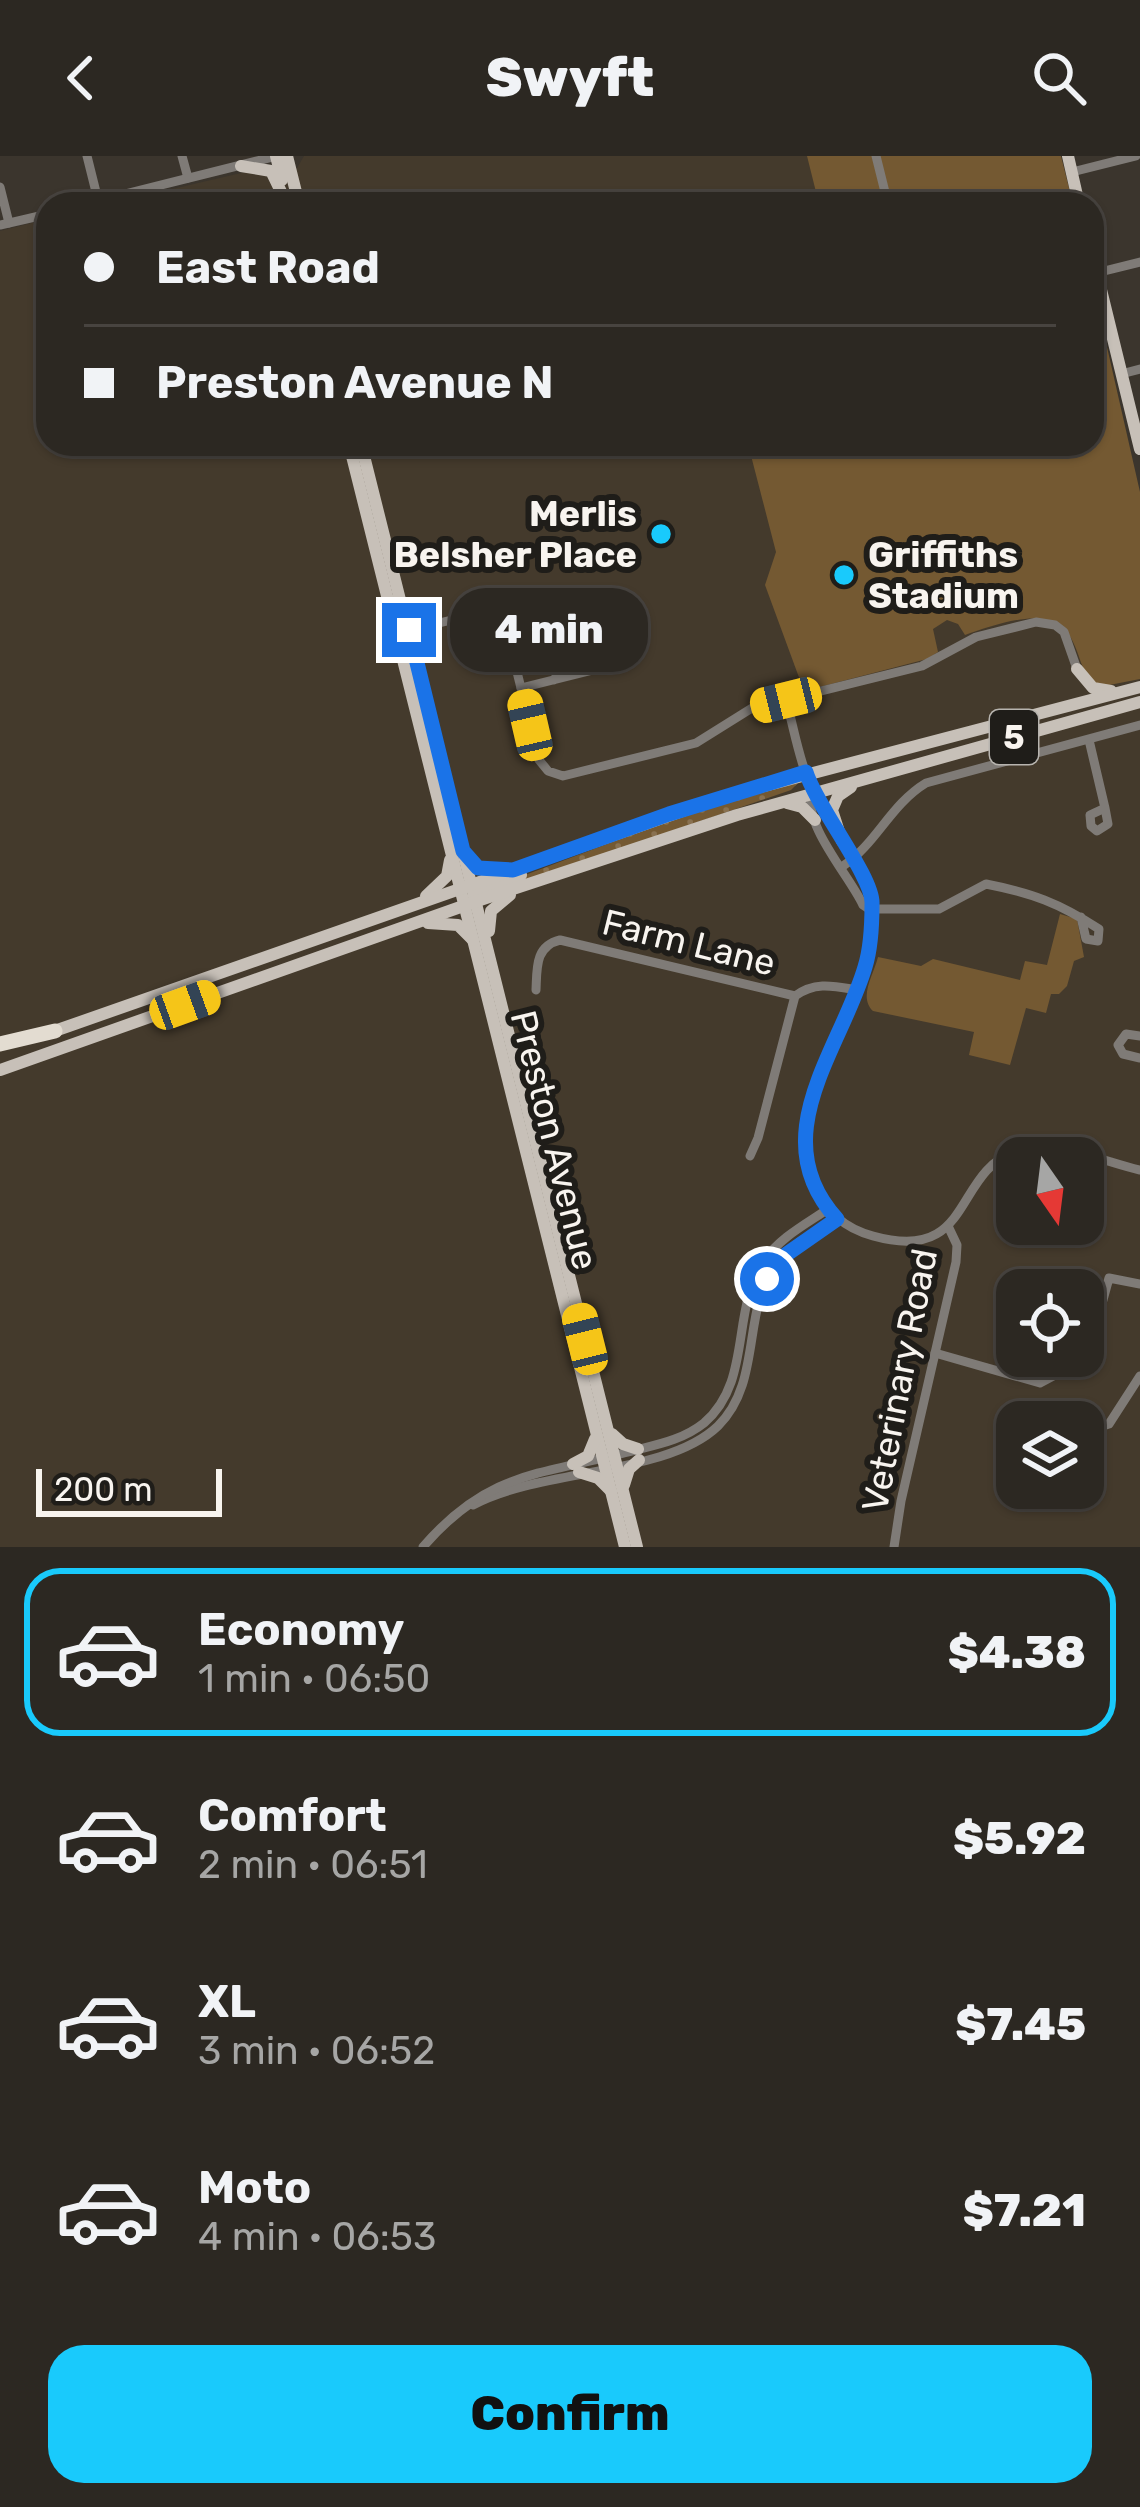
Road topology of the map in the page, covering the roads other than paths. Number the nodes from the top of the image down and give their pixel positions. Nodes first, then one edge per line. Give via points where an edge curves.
1 (87, 156) edge
2 (182, 156) edge
3 (276, 156) edge
4 (287, 156) edge
5 (876, 156) edge
6 (1068, 156) edge
7 (1136, 156) edge
8 (242, 166) junction
9 (1072, 172) junction
10 (188, 178) junction
11 (0, 187) edge
12 (96, 192) edge
13 (131, 192) edge
14 (282, 192) edge
15 (285, 192) edge
16 (296, 192) edge
17 (885, 192) edge
18 (1076, 192) edge
19 (36, 217) edge
20 (4, 224) edge
21 (1140, 262) edge
22 (1104, 271) edge
23 (1104, 308) edge
24 (1140, 369) edge
25 (1121, 374) junction
26 (1140, 448) edge
27 (352, 456) edge
28 (364, 456) edge
29 (403, 632) junction
30 (574, 645) junction
31 (593, 670) junction
32 (1077, 670) junction
33 (554, 680) junction
34 (1140, 687) edge
35 (521, 688) junction
36 (1118, 693) junction
37 (786, 700) junction
38 (1140, 703) edge
39 (1065, 706) junction
40 (1140, 725) edge
41 (1089, 740) junction
42 (806, 772) junction
43 (888, 772) junction
44 (812, 792) junction
45 (780, 802) junction
46 (694, 806) junction
47 (1105, 808) dead end
48 (815, 820) junction
49 (842, 841) junction
50 (457, 849) junction
51 (854, 859) junction
52 (843, 866) junction
53 (513, 870) junction
54 (526, 885) junction
55 (468, 895) junction
56 (411, 905) junction
57 (869, 909) junction
58 (415, 924) junction
59 (1099, 929) dead end
60 (367, 941) junction
61 (474, 941) junction
62 (536, 990) dead end
63 (857, 991) junction
64 (795, 996) junction
65 (507, 1026) junction
66 (55, 1031) joint
67 (1140, 1036) edge
68 (0, 1047) edge
69 (1139, 1057) edge
70 (0, 1070) edge
71 (750, 1156) dead end
72 (1140, 1170) edge
73 (828, 1209) junction
74 (837, 1219) junction
75 (948, 1226) junction
76 (1140, 1284) edge
77 (935, 1354) junction
78 (1140, 1376) edge
79 (1104, 1424) edge
80 (602, 1430) junction
81 (639, 1455) junction
82 (610, 1461) junction
83 (576, 1468) junction
84 (618, 1492) junction
85 (423, 1547) edge
86 (625, 1547) edge
87 (637, 1547) edge
88 (894, 1547) edge

1 - 12 street
2 - 10 street
3 - 8 street
3 - 15 main road
4 - 16 main road
5 - 17 street
6 - 9 main road
7 - 9 street
8 - 10 street
8 - 14 main road via 272,171
9 - 18 main road
10 - 13 street
11 - 20 street
19 - 20 street
21 - 22 street
23 - 25 main road
24 - 25 street
25 - 26 main road
27 - 29 main road
28 - 29 main road
29 - 35 street via 501,608
29 - 50 main road
30 - 31 street via 576,661
30 - 31 street via 594,629 610,637 613,657
30 - 33 street
31 - 33 street
32 - 36 main road via 1093,688
32 - 37 street via 1064,632 1036,622 976,637 922,665
32 - 39 main road via 1077,692
33 - 35 street
34 - 36 main road, 5
35 - 37 street via 538,760 562,776 696,743 747,711
36 - 39 main road, 5
37 - 42 street
38 - 43 main road, 5
39 - 42 main road, 5
40 - 41 street
41 - 47 street
41 - 51 street via 926,783
42 - 44 street
42 - 46 main road, 5
43 - 44 main road, 5
43 - 49 main road via 838,796 832,814
44 - 45 main road, 5
44 - 48 street
44 - 49 street
45 - 48 main road
45 - 54 main road, 5
46 - 53 main road, 5
46 - 55 main road
48 - 52 street
49 - 51 street
50 - 53 main road via 478,868
50 - 55 main road
50 - 56 main road via 443,883
51 - 52 street
51 - 57 street via 873,901
52 - 57 street
53 - 55 main road, 5
54 - 55 main road, 5
54 - 65 main road via 495,904 488,919
55 - 56 main road, 5
55 - 58 main road, 5
55 - 60 main road
55 - 61 main road, Preston Avenue
55 - 65 main road, Preston Avenue
56 - 66 main road, 5
57 - 59 street via 939,909 986,884 1048,899 1081,917 1088,941 1099,940
57 - 63 street
58 - 60 main road, 5
58 - 61 main road via 458,925
60 - 70 main road, 5
61 - 80 main road, Preston Avenue
62 - 64 street, Farm Lane via 540,954 560,940
63 - 64 street, Farm Lane via 826,985
63 - 73 street via 807,1113 808,1159
64 - 71 street, Farm Lane
65 - 80 main road, Preston Avenue
66 - 68 highway
67 - 69 street via 1118,1042 1120,1052
72 - 75 street via 1022,1149 993,1164
73 - 74 street
73 - 81 street via 780,1242 759,1268 720,1407 687,1435
74 - 75 street via 904,1242
74 - 81 street via 784,1256 767,1279 745,1379 725,1418 684,1448
75 - 77 street, Veterinary Road via 958,1252
76 - 77 street via 1109,1278 1081,1363 1043,1383
77 - 88 street, Veterinary Road
78 - 79 street
80 - 81 main road
80 - 82 main road, Preston Avenue
80 - 83 main road
81 - 82 street
81 - 84 main road
82 - 83 street
82 - 84 main road, Preston Avenue
83 - 84 main road
83 - 85 street via 502,1484 469,1502
84 - 86 main road, Preston Avenue
84 - 87 main road, Preston Avenue

